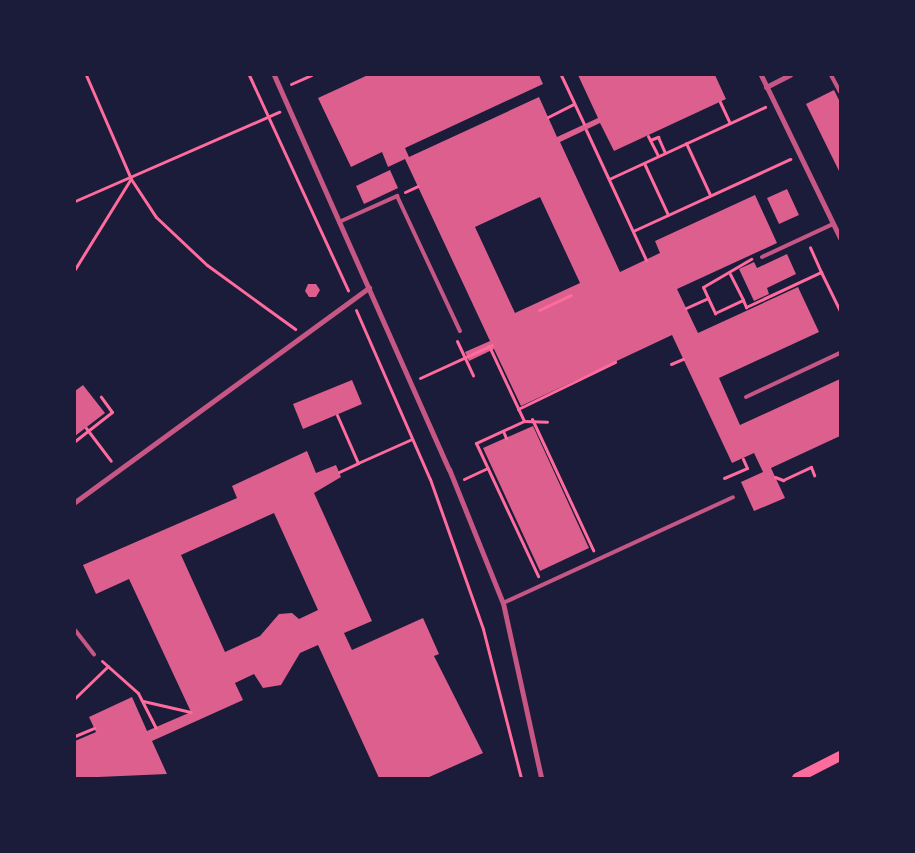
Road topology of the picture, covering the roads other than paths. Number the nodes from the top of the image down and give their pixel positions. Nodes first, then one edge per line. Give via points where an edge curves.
1 (274, 75) edge
2 (761, 75) edge
3 (790, 75) edge
4 (831, 75) edge
5 (766, 87) junction
6 (840, 92) edge
7 (339, 222) junction
8 (833, 224) junction
9 (840, 238) edge
10 (762, 257) road end
11 (369, 288) junction
12 (460, 331) dead end
13 (840, 353) edge
14 (746, 397) dead end
15 (733, 497) dead end
16 (75, 502) edge
17 (503, 604) junction
18 (75, 630) edge
19 (94, 654) road end
20 (840, 756) edge
21 (541, 778) edge
22 (797, 778) edge

1 - 7 street
2 - 5 street
3 - 5 street
4 - 6 lane
5 - 8 street
7 - 11 street
7 - 12 lane via 397,196
8 - 9 street
8 - 10 lane
11 - 16 street
11 - 17 street via 455,483
13 - 14 lane
15 - 17 lane
17 - 21 street
18 - 19 lane
20 - 22 main road

